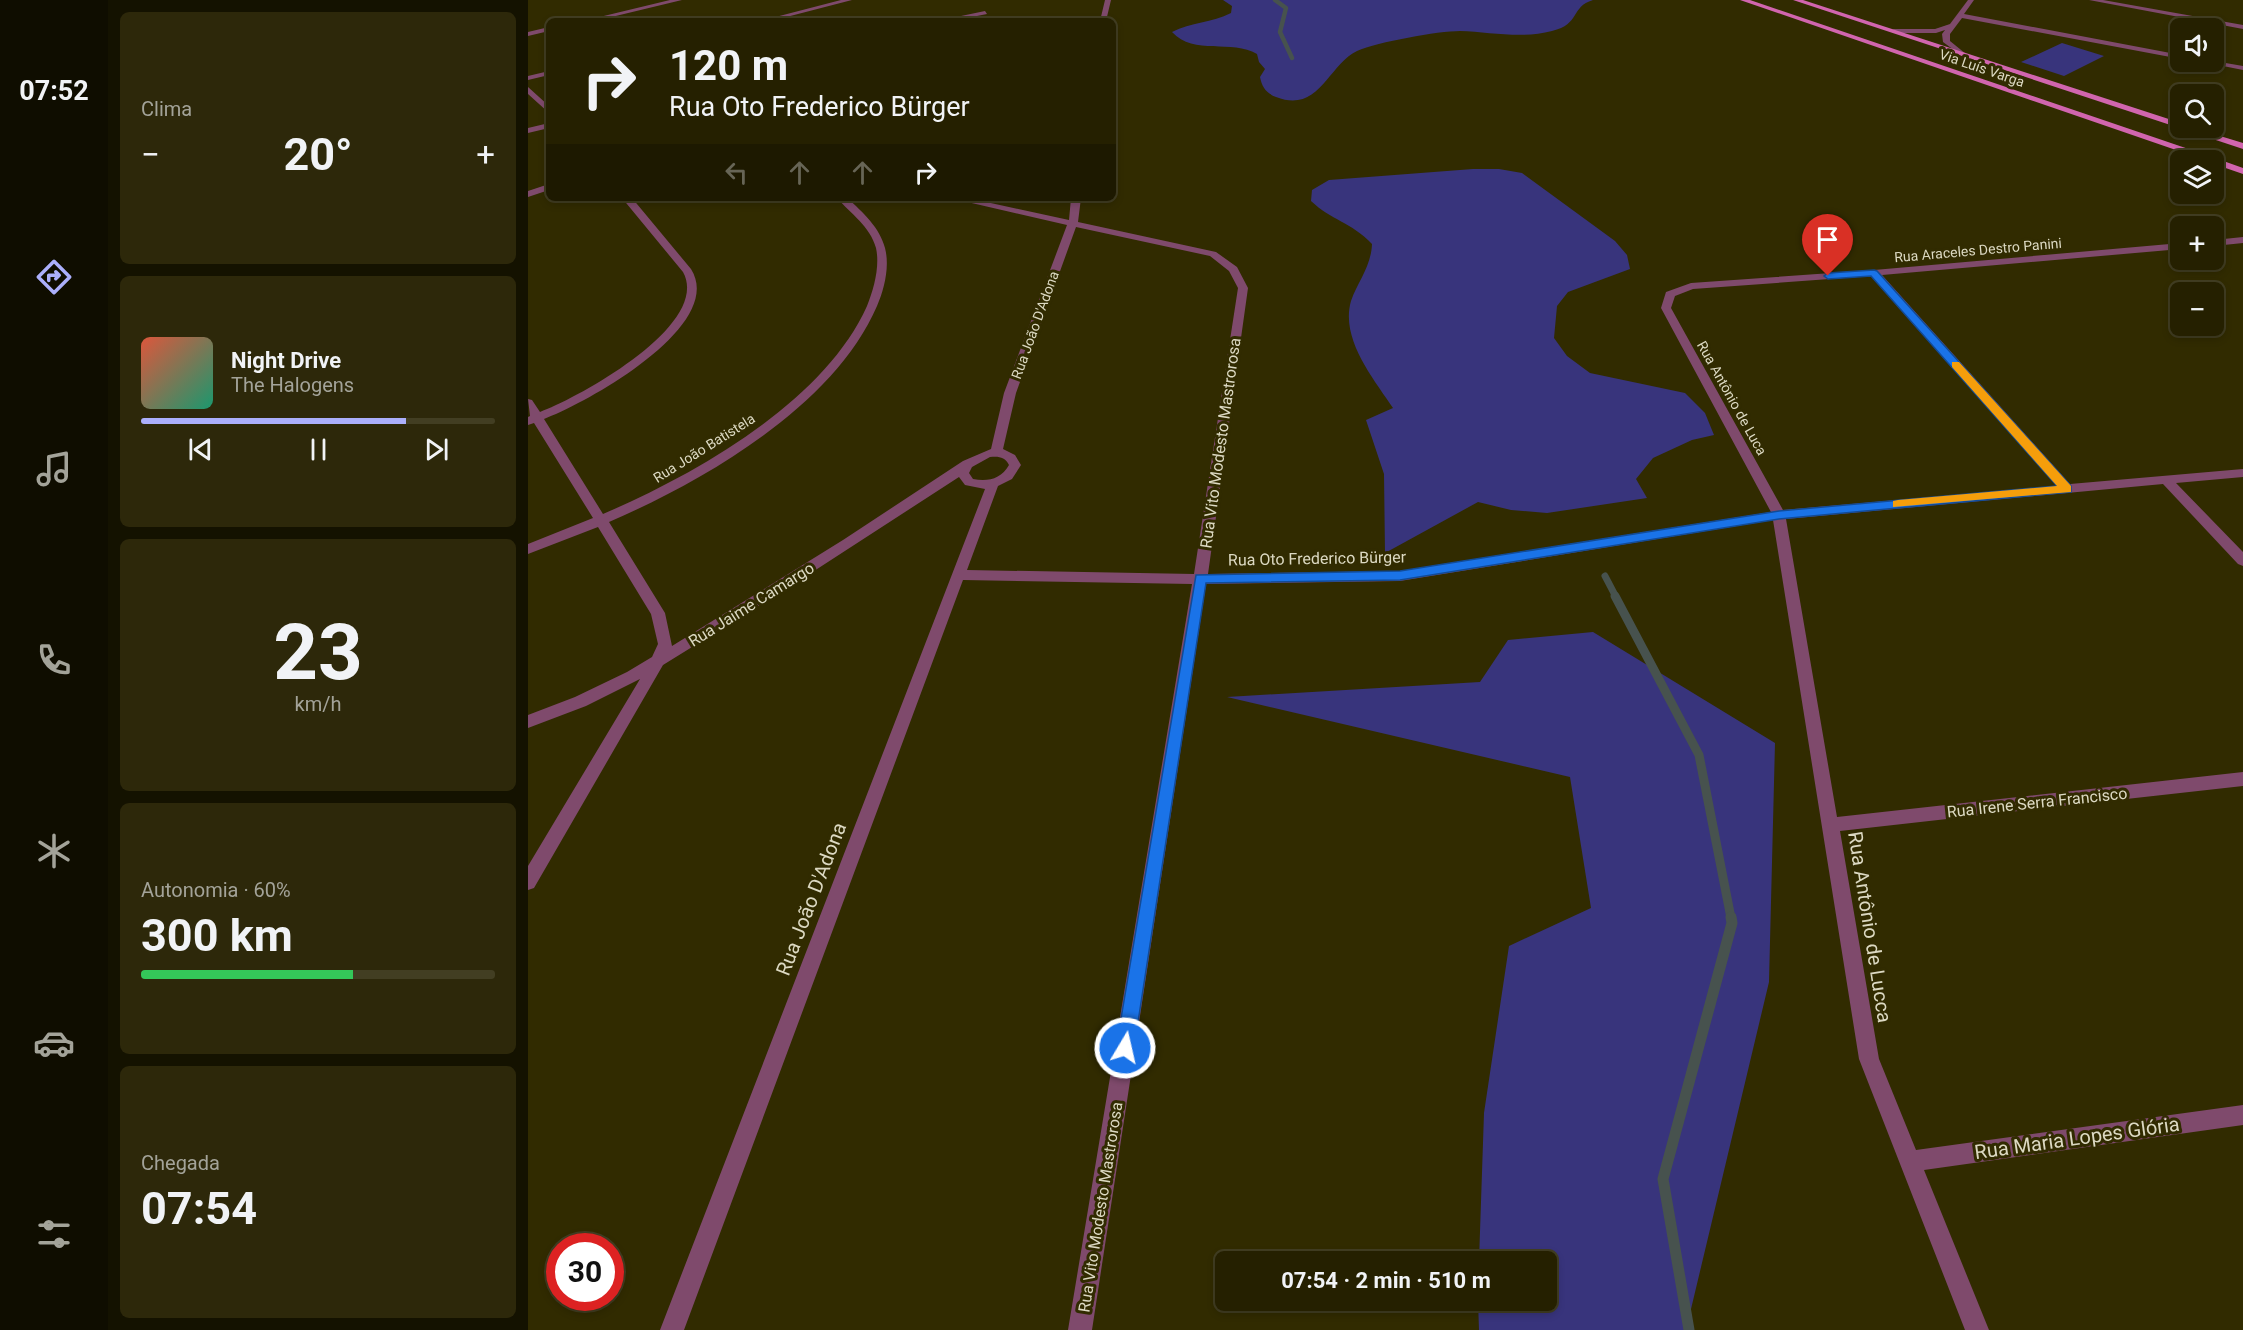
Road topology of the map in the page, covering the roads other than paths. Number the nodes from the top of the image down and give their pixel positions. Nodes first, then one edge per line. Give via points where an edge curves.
1 (680, 0) edge
2 (849, 0) edge
3 (1108, 0) edge
4 (1743, 0) edge
5 (1796, 0) edge
6 (1971, 0) edge
7 (2092, 0) edge
8 (1959, 15) junction
9 (599, 18) edge
10 (775, 18) edge
11 (952, 18) edge
12 (982, 18) edge
13 (1103, 18) edge
14 (1950, 26) junction
15 (2243, 27) edge
16 (546, 30) edge
17 (1893, 31) junction
18 (528, 34) edge
19 (1962, 54) junction
20 (2170, 55) edge
21 (2224, 65) edge
22 (2243, 68) edge
23 (546, 74) edge
24 (528, 78) edge
25 (528, 89) edge
26 (546, 108) edge
27 (2170, 122) edge
28 (546, 126) edge
29 (528, 131) edge
30 (2218, 138) edge
31 (2243, 146) edge
32 (2181, 150) edge
33 (2224, 165) edge
34 (2243, 171) edge
35 (546, 189) edge
36 (528, 194) edge
37 (629, 201) edge
38 (845, 201) edge
39 (970, 201) edge
40 (1076, 201) edge
41 (1073, 222) junction
42 (2243, 240) edge
43 (2224, 242) edge
44 (2170, 247) edge
45 (1874, 273) junction
46 (1670, 294) joint
47 (528, 403) edge
48 (532, 419) edge
49 (996, 452) junction
50 (965, 467) junction
51 (2243, 473) edge
52 (2166, 480) junction
53 (993, 484) junction
54 (2067, 489) junction
55 (1779, 515) junction
56 (601, 522) junction
57 (528, 549) edge
58 (2243, 561) edge
59 (958, 575) junction
60 (1200, 579) junction
61 (657, 663) junction
62 (528, 722) edge
63 (2243, 779) edge
64 (1830, 825) junction
65 (528, 882) edge
66 (2243, 1115) edge
67 (1910, 1161) junction
68 (672, 1330) edge
69 (1080, 1330) edge
70 (1977, 1330) edge

1 - 9 street
2 - 10 street
3 - 13 street
4 - 32 main road, Via Luís Varga
5 - 17 main road, Via Luís Varga
6 - 8 street
7 - 15 street
8 - 14 street
8 - 20 street
11 - 12 street via 986,9
14 - 17 street via 1936,31
14 - 19 street via 1947,42
16 - 18 street
17 - 19 main road, Via Luís Varga
19 - 27 main road, Via Luís Varga
21 - 22 street
23 - 24 street
25 - 26 street
28 - 29 street
30 - 31 main road
33 - 34 main road, Via Luís Varga
35 - 36 street
37 - 48 street via 691,275 691,299 675,328 647,356 597,388
38 - 56 street, Rua João Batistela via 872,229 882,256 879,289 860,330 822,379 762,431 683,481
39 - 41 street, Rua Vito Modesto Mastrorosa
40 - 41 street, Rua João D'Adona
41 - 49 street, Rua João D'Adona via 1010,393
41 - 60 street, Rua Vito Modesto Mastrorosa via 1213,254 1233,268 1243,288
42 - 43 street
44 - 45 street, Rua Araceles Destro Panini
45 - 46 street, Rua Araceles Destro Panini via 1691,286
45 - 54 street
46 - 55 street, Rua Antônio de Luca via 1666,308
47 - 48 street
48 - 56 street
49 - 50 street via 980,455
49 - 53 street via 1010,456 1015,465 1008,476
50 - 53 street via 963,473 969,482
50 - 61 street, Rua Jaime Camargo
51 - 52 street, Rua Oto Frederico Bürger
52 - 54 street, Rua Oto Frederico Bürger
52 - 58 street
53 - 59 street, Rua João D'Adona
54 - 55 street, Rua Oto Frederico Bürger
55 - 60 street, Rua Oto Frederico Bürger via 1400,576
55 - 64 street, Rua Antônio de Lucca
56 - 57 street, Rua João Batistela
56 - 61 street via 658,613 665,644
59 - 60 street, Rua Oto Frederico Bürger
59 - 68 street, Rua João D'Adona
60 - 69 street, Rua Vito Modesto Mastrorosa
61 - 62 street, Rua Jaime Camargo via 551,715
61 - 65 street
63 - 64 street, Rua Irene Serra Francisco
64 - 67 street, Rua Antônio de Lucca via 1869,1059
66 - 67 street, Rua Maria Lopes Glória
67 - 70 street, Rua Antônio de Lucca

